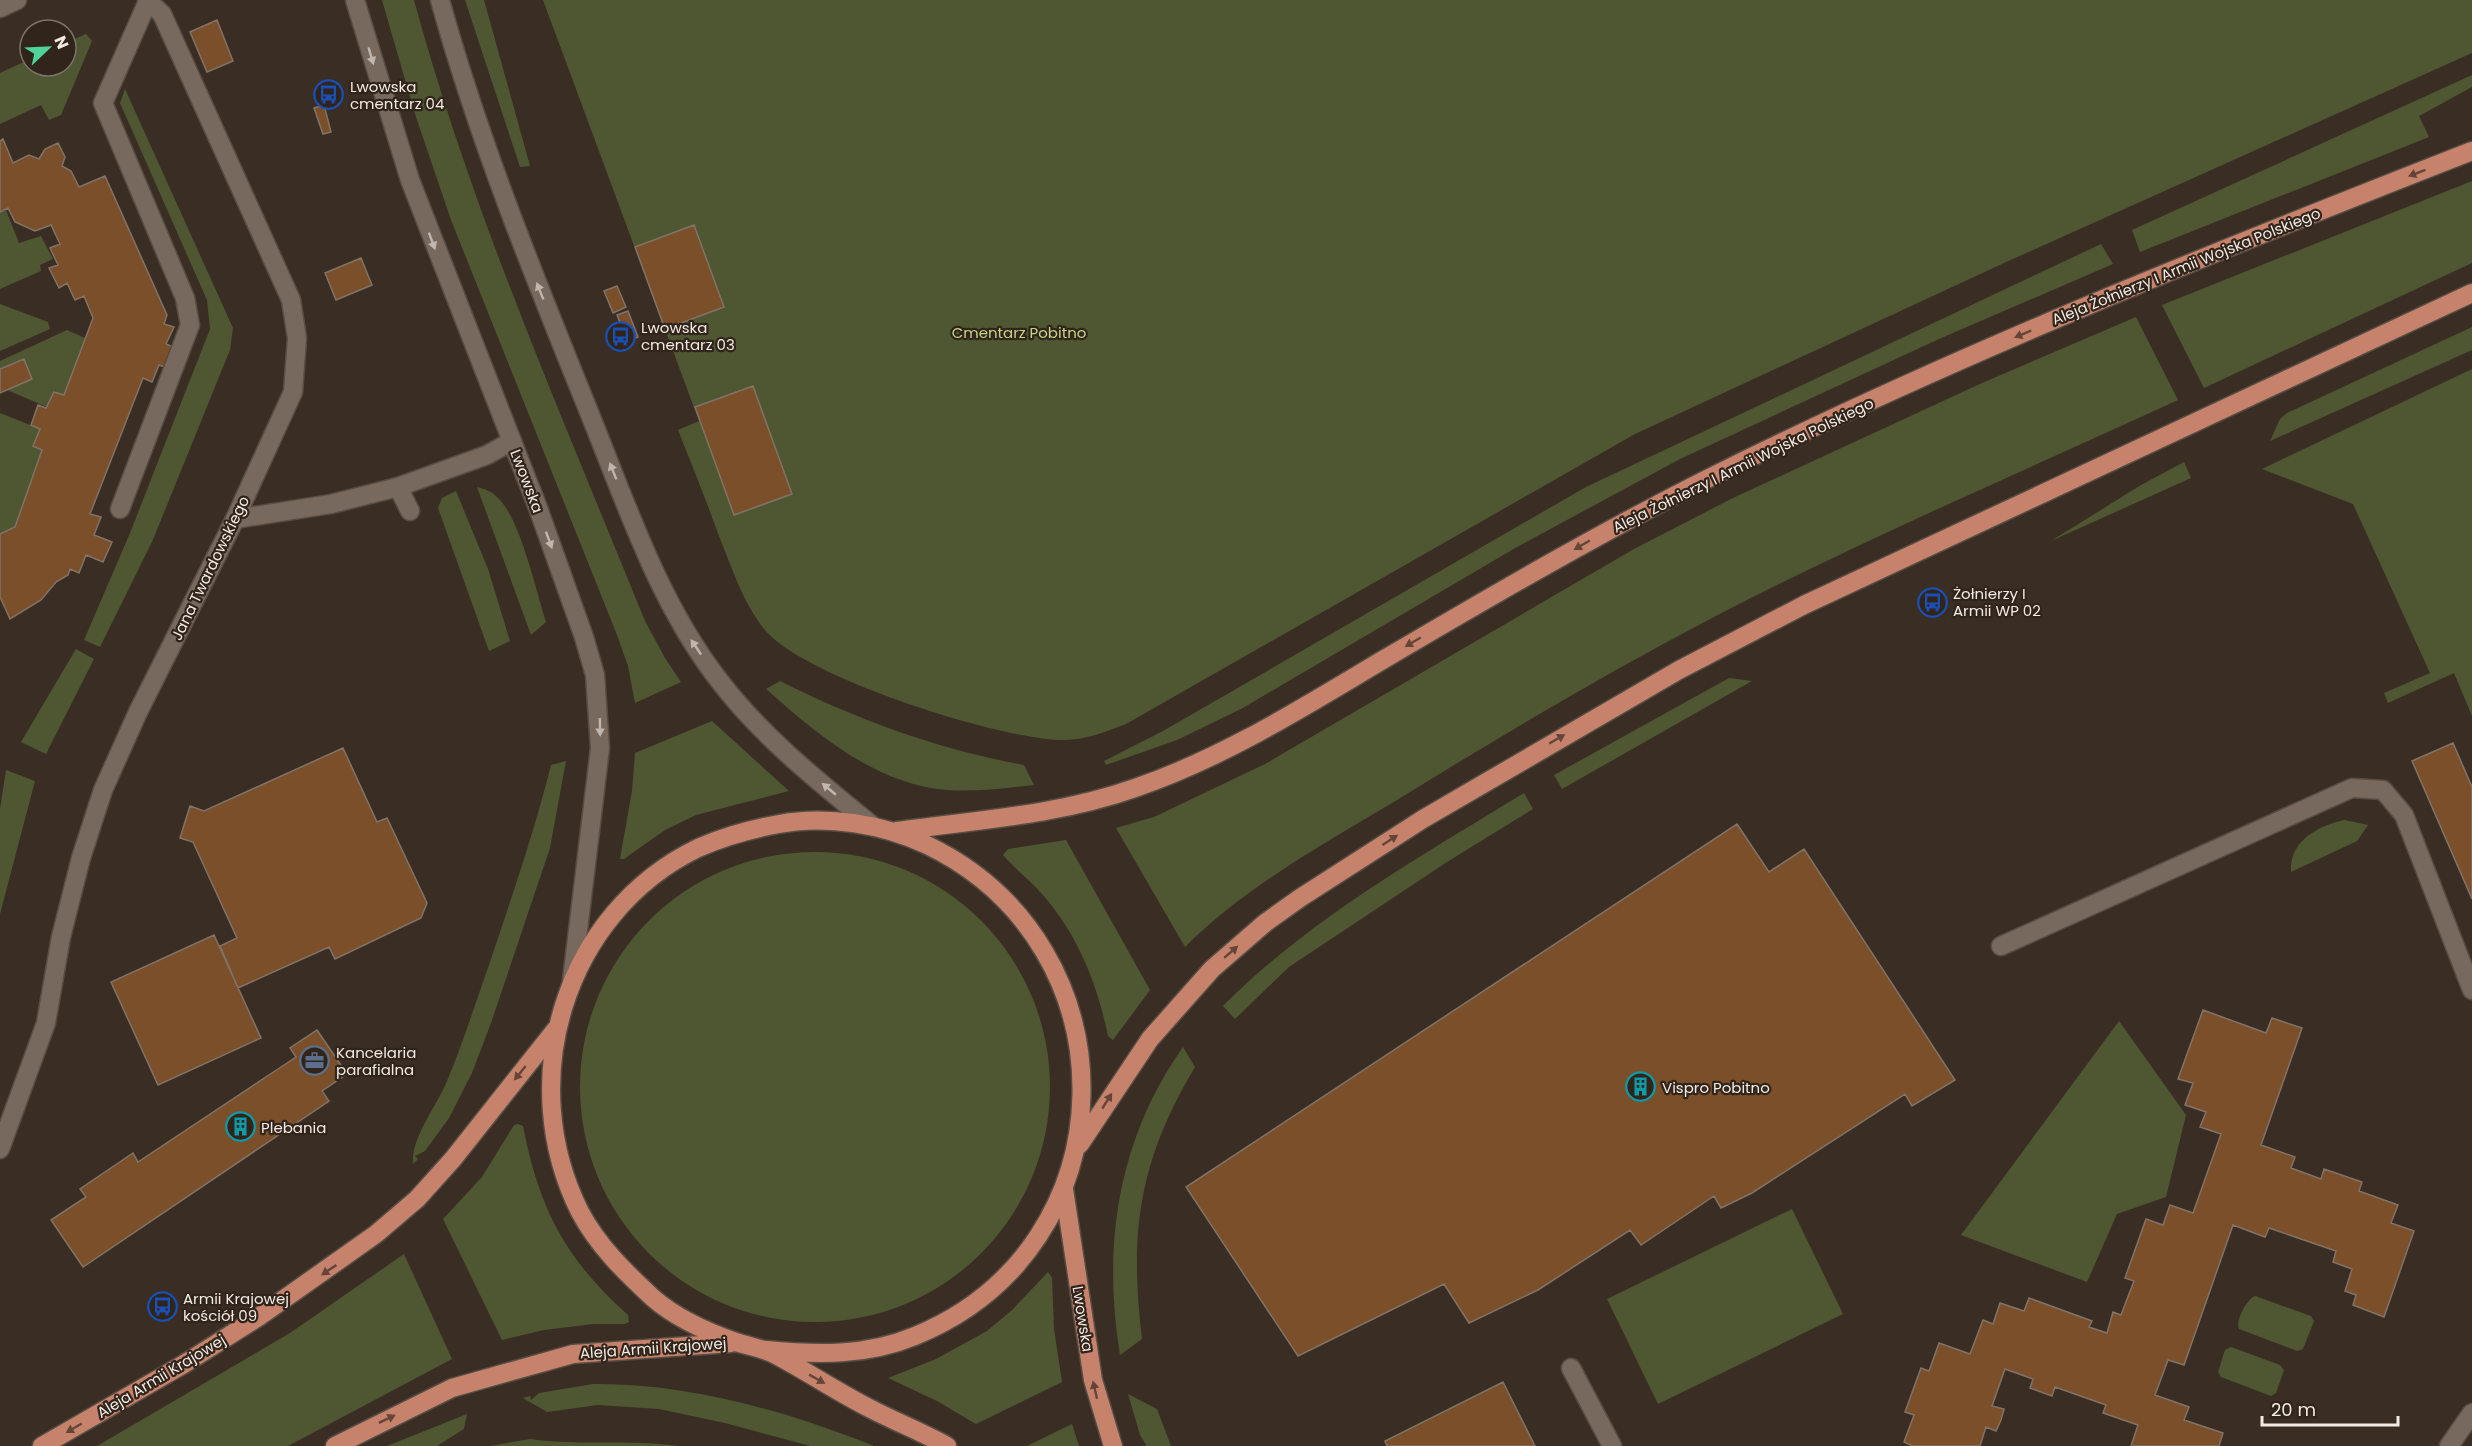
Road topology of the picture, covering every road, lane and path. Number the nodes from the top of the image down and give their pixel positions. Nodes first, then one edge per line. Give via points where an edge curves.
1 (17, 0) edge
2 (148, 0) edge
3 (355, 0) edge
4 (440, 0) edge
5 (0, 8) edge
6 (2472, 152) edge
7 (2472, 293) edge
8 (512, 441) junction
9 (398, 487) junction
10 (120, 509) dead end
11 (410, 511) dead end
12 (235, 519) junction
13 (882, 829) junction
14 (2001, 946) dead end
15 (572, 980) junction
16 (2472, 990) edge
17 (557, 1027) junction
18 (0, 1149) edge
19 (1076, 1151) junction
20 (1064, 1189) junction
21 (737, 1342) junction
22 (766, 1350) junction
23 (1571, 1368) dead end
24 (2472, 1413) edge
25 (42, 1446) edge
26 (335, 1446) edge
27 (947, 1446) edge
28 (1113, 1446) edge
29 (1612, 1446) edge
30 (2449, 1446) edge

1 - 5 main road
2 - 10 main road via 103,103 185,298 190,325
2 - 12 main road, Jana Twardowskiego via 162,14 291,300 297,338 292,392
3 -> 8 main road, Lwowska via 410,180
13 -> 4 main road via 815,778 734,699 690,638 668,598 509,214
6 -> 13 main road, Aleja Żołnierzy I Armii Wojska Polskiego via 2136,285 1720,473 1602,534 1254,736 1182,770 1088,803
19 -> 7 main road via 1150,1039 1212,969 1300,898 1423,819 1679,670 1804,605
8 - 9 main road via 487,455
8 -> 15 main road, Lwowska via 584,637 599,700 599,756
9 - 11 main road
9 - 12 main road via 331,504
12 - 18 main road, Jana Twardowskiego via 103,790 61,937 46,1023
13 - 15 main road via 833,821 793,821 738,832 694,850 641,886 602,929
13 - 19 main road via 946,854 990,885 1031,929 1056,970 1072,1012 1082,1060 1083,1102
14 - 16 main road via 2352,788 2383,790 2404,815
15 - 17 main road
17 - 21 main road via 550,1069 552,1119 561,1163 581,1213 612,1258 658,1303 698,1327
17 -> 25 main road, Aleja Armii Krajowej via 453,1159 417,1199 376,1234 342,1261 184,1364
19 - 20 main road
20 - 22 main road via 1043,1229 1008,1275 969,1308 916,1336 874,1349 823,1355
28 -> 20 main road, Lwowska via 1093,1380
21 - 22 main road
26 -> 21 main road, Aleja Armii Krajowej via 452,1388 573,1354
22 -> 27 main road
23 - 29 main road
24 - 30 main road

